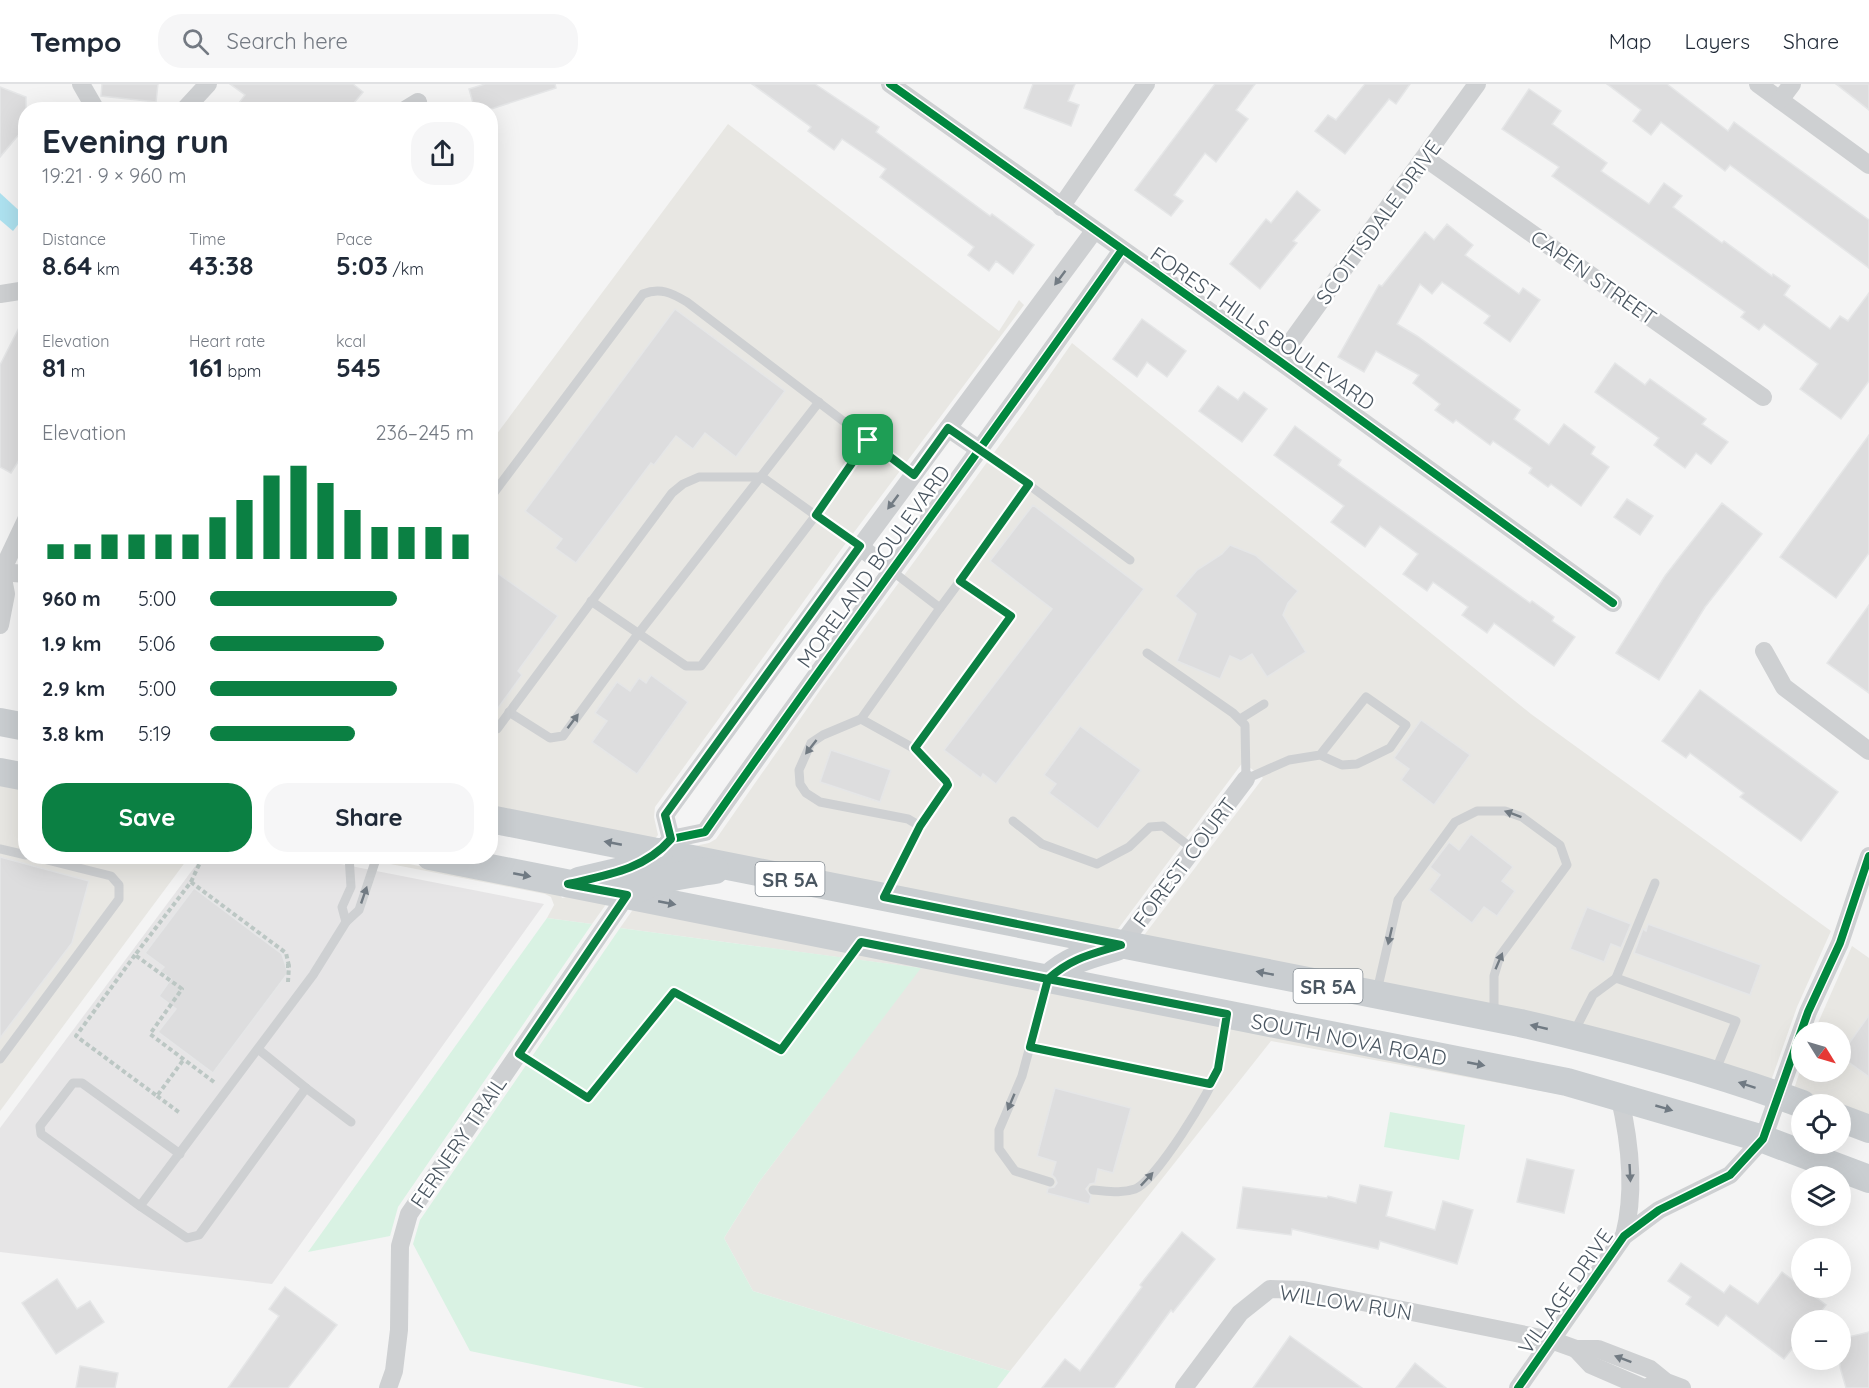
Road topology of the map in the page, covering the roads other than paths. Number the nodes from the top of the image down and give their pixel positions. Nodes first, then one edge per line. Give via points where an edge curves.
1 (81, 84) edge
2 (208, 84) edge
3 (890, 84) edge
4 (1146, 84) edge
5 (1477, 84) edge
6 (1758, 84) edge
7 (1792, 84) edge
8 (1780, 100) junction
9 (91, 102) edge
10 (191, 102) edge
11 (1425, 158) junction
12 (1869, 165) edge
13 (1061, 207) junction
14 (1094, 231) junction
15 (1122, 250) junction
16 (18, 291) edge
17 (0, 294) edge
18 (1278, 360) junction
19 (1763, 397) dead end
20 (819, 402) junction
21 (948, 428) junction
22 (868, 440) junction
23 (980, 450) junction
24 (914, 475) junction
25 (762, 477) junction
26 (1029, 484) junction
27 (498, 487) edge
28 (816, 515) junction
29 (18, 534) edge
30 (860, 546) junction
31 (1131, 560) dead end
32 (892, 571) junction
33 (1, 573) edge
34 (18, 574) edge
35 (960, 581) junction
36 (591, 601) junction
37 (1613, 603) dead end
38 (940, 608) junction
39 (0, 624) edge
40 (638, 634) junction
41 (1764, 651) dead end
42 (1147, 653) dead end
43 (1264, 704) dead end
44 (509, 712) junction
45 (861, 719) junction
46 (1240, 719) junction
47 (0, 722) edge
48 (18, 725) edge
49 (498, 728) edge
50 (915, 748) junction
51 (1869, 751) edge
52 (1320, 755) junction
53 (0, 772) edge
54 (18, 775) edge
55 (1246, 778) junction
56 (498, 820) edge
57 (1013, 821) dead end
58 (920, 826) junction
59 (665, 846) junction
60 (0, 849) edge
61 (1193, 849) junction
62 (18, 853) edge
63 (1869, 856) edge
64 (62, 864) edge
65 (350, 864) edge
66 (374, 864) edge
67 (469, 864) edge
68 (732, 867) junction
69 (1654, 883) dead end
70 (568, 884) junction
71 (627, 895) junction
72 (884, 897) junction
73 (346, 922) junction
74 (861, 942) junction
75 (1121, 945) junction
76 (1616, 978) junction
77 (1048, 979) junction
78 (1376, 995) junction
79 (1227, 1014) junction
80 (1494, 1018) junction
81 (1573, 1035) junction
82 (1030, 1047) junction
83 (258, 1049) junction
84 (519, 1054) junction
85 (0, 1059) edge
86 (1714, 1074) junction
87 (1210, 1084) junction
88 (306, 1088) junction
89 (1619, 1095) junction
90 (1790, 1100) edge
91 (351, 1122) dead end
92 (1851, 1122) edge
93 (1869, 1129) edge
94 (1763, 1139) junction
95 (180, 1154) junction
96 (1869, 1179) edge
97 (1050, 1182) dead end
98 (1093, 1190) dead end
99 (140, 1206) junction
100 (1624, 1236) junction
101 (1551, 1340) junction
102 (1674, 1385) edge
103 (388, 1388) edge
104 (1184, 1388) edge
105 (1518, 1388) edge

1 - 9 street
2 - 10 street
3 - 13 street, FOREST HILLS BOULEVARD
4 - 13 street
5 - 11 street, SCOTTSDALE DRIVE
6 - 8 street
7 - 8 street
8 - 12 street
11 - 18 street, SCOTTSDALE DRIVE
11 - 19 street, CAPEN STREET
13 - 14 street, FOREST HILLS BOULEVARD
14 - 15 street, FOREST HILLS BOULEVARD
14 -> 21 street, MORELAND BOULEVARD
15 - 18 street, FOREST HILLS BOULEVARD
15 - 23 street, MORELAND BOULEVARD
16 - 17 street
18 - 37 street, FOREST HILLS BOULEVARD
20 - 22 lane
20 - 25 lane
20 - 27 lane via 687,302 667,291 651,291 643,294
21 - 23 street
21 - 24 street, MORELAND BOULEVARD
22 - 24 lane
22 - 28 lane
23 - 26 lane
23 - 32 street, MORELAND BOULEVARD
24 -> 30 street, MORELAND BOULEVARD
25 - 28 lane
25 - 36 lane via 699,477 683,484 672,493
25 - 40 lane
26 - 31 lane
26 - 35 lane
28 - 30 lane
28 - 40 lane via 701,666 686,666
29 - 33 street
30 - 32 street
30 - 59 street, MORELAND BOULEVARD via 665,815
32 - 38 lane
32 - 59 street, MORELAND BOULEVARD via 705,832
33 - 34 street
33 - 39 street via 6,594
35 - 38 lane
35 - 50 lane via 1011,616
36 - 40 lane
36 - 44 lane
38 - 45 lane
44 -> 40 lane via 550,738 563,736
41 - 51 street via 1784,687
42 - 46 lane
43 - 46 lane
44 - 49 lane
45 - 50 lane
45 -> 58 lane via 811,743 799,770 800,784 820,802 908,819
46 - 55 lane via 1245,725
47 - 48 main road
50 - 58 lane via 948,785
52 - 52 lane via 1366,697 1406,725 1389,748 1358,764 1342,765
52 - 55 lane via 1289,760
53 - 54 main road
55 - 61 street, FOREST COURT
59 -> 56 main road, SR 5A
57 - 61 lane via 1042,844 1096,864 1129,847 1150,827 1163,826
58 - 72 lane
59 - 68 main road, SR 5A
59 - 70 main road via 626,870
60 - 62 lane
61 - 75 street, FOREST COURT
63 - 90 street via 1840,943 1808,1012
64 - 85 lane via 111,876 119,885 119,899
65 - 73 lane via 351,887 342,907
73 -> 66 lane via 359,910
67 -> 70 main road, SOUTH NOVA ROAD / SR 5A
68 - 71 main road via 658,880
68 - 72 main road, SR 5A
69 - 76 lane
70 - 71 main road, SOUTH NOVA ROAD / SR 5A
71 -> 74 main road, SOUTH NOVA ROAD / SR 5A
71 - 84 street, FERNERY TRAIL
72 - 75 main road, SR 5A
73 - 83 lane via 313,975
74 - 77 main road, SOUTH NOVA ROAD / SR 5A
74 - 84 lane via 781,1050 674,992 588,1098
75 - 77 main road via 1064,964
78 -> 75 main road, SR 5A
76 - 81 lane via 1593,995
76 - 86 lane via 1736,1021
77 - 79 main road, SOUTH NOVA ROAD / SR 5A
77 - 82 lane
78 - 80 main road, SR 5A
80 -> 78 lane via 1494,976 1500,956 1567,865 1560,845 1522,817 1505,811 1477,811 1455,822 1398,900
79 - 87 lane via 1218,1069
79 -> 89 main road, SOUTH NOVA ROAD / SR 5A
81 -> 80 main road, SR 5A
81 - 86 main road, SR 5A
82 - 87 lane
82 -> 97 lane via 999,1130 999,1149 1015,1171
83 - 88 lane
83 - 95 lane
84 - 103 street, FERNERY TRAIL via 409,1214 400,1246 399,1330
90 -> 86 main road, SR 5A
98 -> 87 lane via 1137,1189 1191,1120
88 - 91 lane
88 - 99 lane via 199,1235 187,1238
89 -> 94 main road, SOUTH NOVA ROAD / SR 5A
89 -> 100 street via 1628,1132 1630,1190
90 - 94 street
92 - 93 main road
94 - 96 main road, SOUTH NOVA ROAD / SR 5A
94 - 100 street, VILLAGE DRIVE via 1730,1175 1659,1210
95 - 99 lane
95 - 99 lane via 82,1083 73,1083 40,1126 41,1134
100 - 101 street, VILLAGE DRIVE
101 - 102 street, WILLOW RUN via 1576,1349 1591,1365 1644,1388
101 - 104 street, WILLOW RUN via 1303,1290 1270,1289 1240,1313
101 - 105 street, VILLAGE DRIVE

